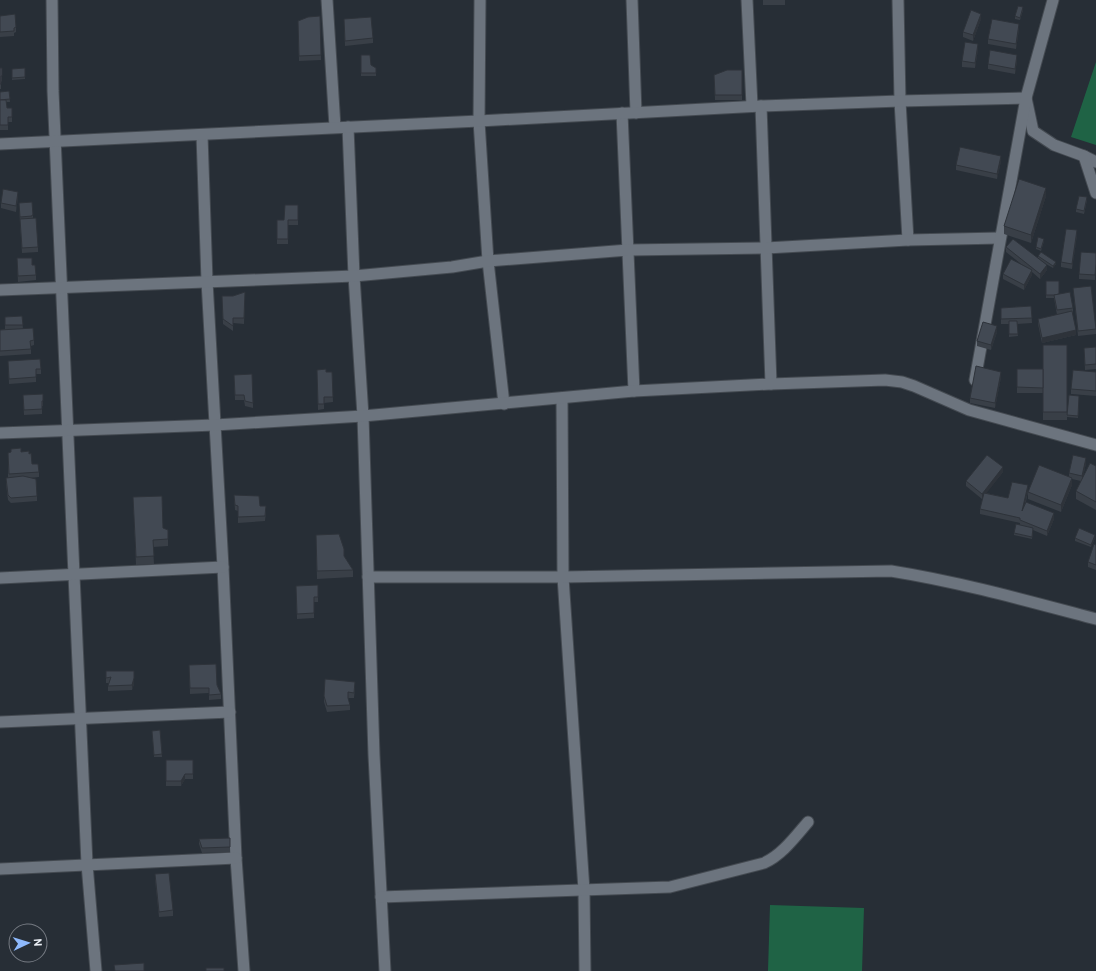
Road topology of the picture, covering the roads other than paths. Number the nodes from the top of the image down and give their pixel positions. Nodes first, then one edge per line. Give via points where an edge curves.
1 (52, 0) edge
2 (327, 0) edge
3 (480, 0) edge
4 (632, 0) edge
5 (747, 0) edge
6 (898, 0) edge
7 (1053, 0) edge
8 (1026, 98) junction
9 (900, 101) junction
10 (757, 106) junction
11 (622, 113) junction
12 (636, 113) junction
13 (479, 122) junction
14 (335, 127) junction
15 (348, 127) junction
16 (202, 135) junction
17 (56, 140) junction
18 (0, 144) edge
19 (1084, 156) junction
20 (1096, 162) edge
21 (1096, 193) edge
22 (1000, 238) junction
23 (908, 240) junction
24 (766, 248) junction
25 (628, 250) junction
26 (488, 261) junction
27 (354, 276) junction
28 (207, 281) junction
29 (61, 287) junction
30 (0, 290) edge
31 (771, 384) junction
32 (634, 391) junction
33 (562, 398) junction
34 (971, 402) junction
35 (504, 404) junction
36 (363, 416) junction
37 (215, 425) junction
38 (67, 431) junction
39 (0, 433) edge
40 (1096, 445) edge
41 (223, 567) junction
42 (74, 575) junction
43 (368, 577) junction
44 (563, 577) junction
45 (0, 578) edge
46 (1096, 619) edge
47 (230, 712) junction
48 (81, 718) junction
49 (0, 722) edge
50 (808, 822) dead end
51 (236, 858) junction
52 (87, 864) junction
53 (0, 869) edge
54 (584, 890) junction
55 (382, 897) junction
56 (96, 971) edge
57 (244, 971) edge
58 (385, 971) edge
59 (586, 971) edge

1 - 17 street
2 - 14 street
3 - 13 street
4 - 12 street
5 - 10 street
6 - 9 street
7 - 8 street
8 - 9 street
8 - 19 street via 1033,131 1054,145
8 - 22 street
9 - 10 street
9 - 23 street
10 - 12 street
10 - 24 street
11 - 12 street
11 - 13 street
11 - 25 street
13 - 15 street
13 - 26 street
14 - 15 street
14 - 16 street
15 - 27 street
16 - 17 street
16 - 28 street
17 - 18 street
17 - 29 street
19 - 20 street
19 - 21 street
22 - 23 street
22 - 34 street
23 - 24 street
24 - 25 street
24 - 31 street
25 - 26 street
25 - 32 street
26 - 27 street
26 - 35 street
27 - 28 street
27 - 36 street
28 - 29 street
28 - 37 street
29 - 30 street
29 - 38 street
31 - 32 street
31 - 34 street via 885,380 902,382
32 - 33 street
33 - 35 street
33 - 44 street
34 - 40 street
35 - 36 street
36 - 37 street
36 - 43 street
37 - 38 street
37 - 41 street
38 - 39 street
38 - 42 street
41 - 42 street
41 - 47 street
42 - 45 street
42 - 48 street
43 - 44 street
43 - 55 street
44 - 46 street via 890,571 966,586
44 - 54 street
47 - 48 street
47 - 51 street
48 - 49 street
48 - 52 street
50 - 54 street via 788,845 764,863 670,887
51 - 52 street
51 - 57 street
52 - 53 street
52 - 56 street
54 - 55 street
54 - 59 street
55 - 58 street

